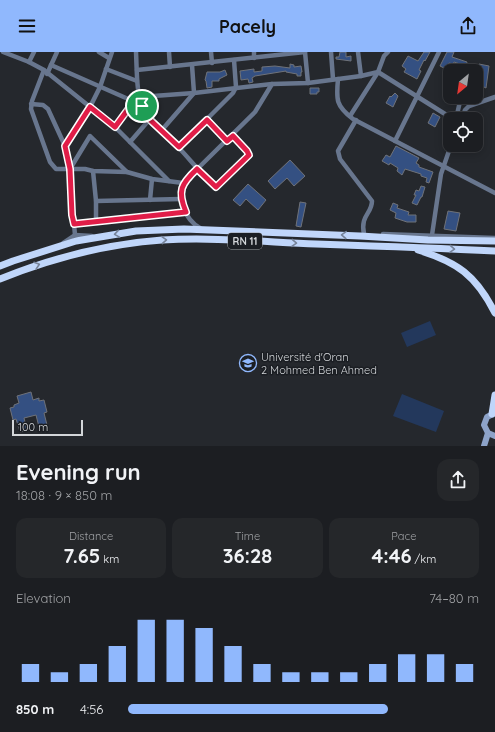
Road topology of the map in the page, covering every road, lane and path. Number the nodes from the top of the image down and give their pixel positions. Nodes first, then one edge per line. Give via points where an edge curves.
1 (3, 52) edge
2 (34, 52) edge
3 (57, 52) edge
4 (99, 52) edge
5 (112, 52) edge
6 (136, 52) edge
7 (169, 52) edge
8 (211, 52) edge
9 (254, 52) edge
10 (305, 52) edge
11 (330, 52) edge
12 (358, 52) edge
13 (388, 52) edge
14 (439, 52) edge
15 (384, 54) edge
16 (109, 58) junction
17 (254, 58) junction
18 (234, 60) junction
19 (29, 62) junction
20 (212, 63) junction
21 (192, 64) junction
22 (51, 65) junction
23 (170, 66) junction
24 (106, 69) junction
25 (137, 70) junction
26 (46, 72) junction
27 (378, 72) junction
28 (361, 76) junction
29 (335, 79) junction
30 (137, 81) junction
31 (308, 83) junction
32 (272, 84) junction
33 (100, 87) junction
34 (236, 88) junction
35 (194, 93) junction
36 (417, 96) junction
37 (140, 97) junction
38 (495, 97) edge
39 (135, 102) junction
40 (31, 104) junction
41 (90, 107) junction
42 (443, 112) edge
43 (464, 112) edge
44 (350, 116) junction
45 (149, 120) junction
46 (207, 120) junction
47 (356, 120) junction
48 (115, 127) junction
49 (160, 131) junction
50 (233, 136) junction
51 (227, 141) junction
52 (396, 141) junction
53 (130, 142) junction
54 (65, 146) junction
55 (179, 147) junction
56 (448, 152) edge
57 (443, 166) junction
58 (70, 169) junction
59 (197, 169) junction
60 (93, 170) junction
61 (126, 172) junction
62 (152, 179) junction
63 (168, 181) junction
64 (183, 182) junction
65 (495, 193) edge
66 (181, 199) junction
67 (150, 200) junction
68 (96, 201) junction
69 (187, 214) junction
70 (96, 222) junction
71 (74, 224) junction
72 (184, 229) junction
73 (203, 230) junction
74 (75, 235) junction
75 (362, 235) junction
76 (432, 235) junction
77 (99, 237) junction
78 (495, 238) edge
79 (495, 241) edge
80 (408, 246) junction
81 (57, 248) junction
82 (495, 251) edge
83 (0, 266) edge
84 (0, 279) edge
85 (495, 313) edge
86 (495, 395) edge
87 (494, 413) edge
88 (488, 433) junction
89 (495, 436) edge
90 (484, 446) edge

1 - 19 street
2 - 19 street
3 - 22 street
4 - 16 street
5 - 16 street
6 - 25 street
7 - 23 street
8 - 20 street
9 - 17 street
10 - 17 street
10 - 31 street
11 - 29 street
12 - 28 street
13 - 15 street
14 - 36 street
15 - 27 street
16 - 24 street
17 - 18 street
18 - 20 street
18 - 34 street
19 - 26 street
20 - 21 street
21 - 23 street
21 - 35 street
22 - 26 street
22 - 33 street
23 - 25 street
24 - 30 street
24 - 33 street
25 - 30 street
26 - 40 street
26 - 41 street
27 - 28 street
27 - 36 street
27 - 44 street
28 - 29 street
29 - 31 street
29 - 44 street via 338,104
30 - 37 street
31 - 32 street
32 - 34 street
32 - 50 street via 259,108
33 - 39 street
33 - 41 street
34 - 35 street
34 - 46 street via 230,98
35 - 37 street
35 - 49 street
36 - 42 street
36 - 52 street
37 - 39 street
37 - 45 street
38 - 43 street via 469,106
39 - 48 street
40 - 54 street via 43,105 48,109
40 - 58 street via 50,162 56,169
41 - 48 street
41 - 54 street
44 - 47 street
45 - 49 street
45 - 53 street
46 - 51 street
46 - 55 street
47 - 52 street
47 - 75 street via 338,151 342,162 372,201 362,225
48 - 53 street
49 - 55 street
50 - 51 street
50 - 59 street via 249,155 218,186 211,183
51 - 59 street
52 - 57 street
53 - 63 street
54 - 58 street
55 - 59 street
56 - 57 street
57 - 65 street
57 - 76 street
58 - 60 street
58 - 61 street via 90,136
58 - 71 street
59 - 64 street
60 - 61 street
60 - 68 street
61 - 62 street
62 - 63 street
62 - 67 street
63 - 64 street
64 - 66 street
66 - 67 street
66 - 69 street
67 - 68 street
68 - 70 street
69 - 70 street
69 - 72 street
69 - 73 street via 192,223
70 - 71 street
71 - 74 street
72 - 73 highway, RN 11
72 -> 77 highway, RN 11 via 136,231
75 -> 73 highway, RN 11
74 - 77 street
74 - 81 street
75 - 76 street
75 - 79 highway, RN 11 via 428,240
76 - 78 street
77 - 81 highway, RN 11
80 -> 82 highway, RN 11
84 -> 80 highway, RN 11 via 72,255 162,240
80 - 85 highway via 440,257 460,268 476,283
81 - 83 highway, RN 11
86 - 87 highway
87 - 88 main road via 487,417 485,422
88 - 89 main road
88 - 90 main road

